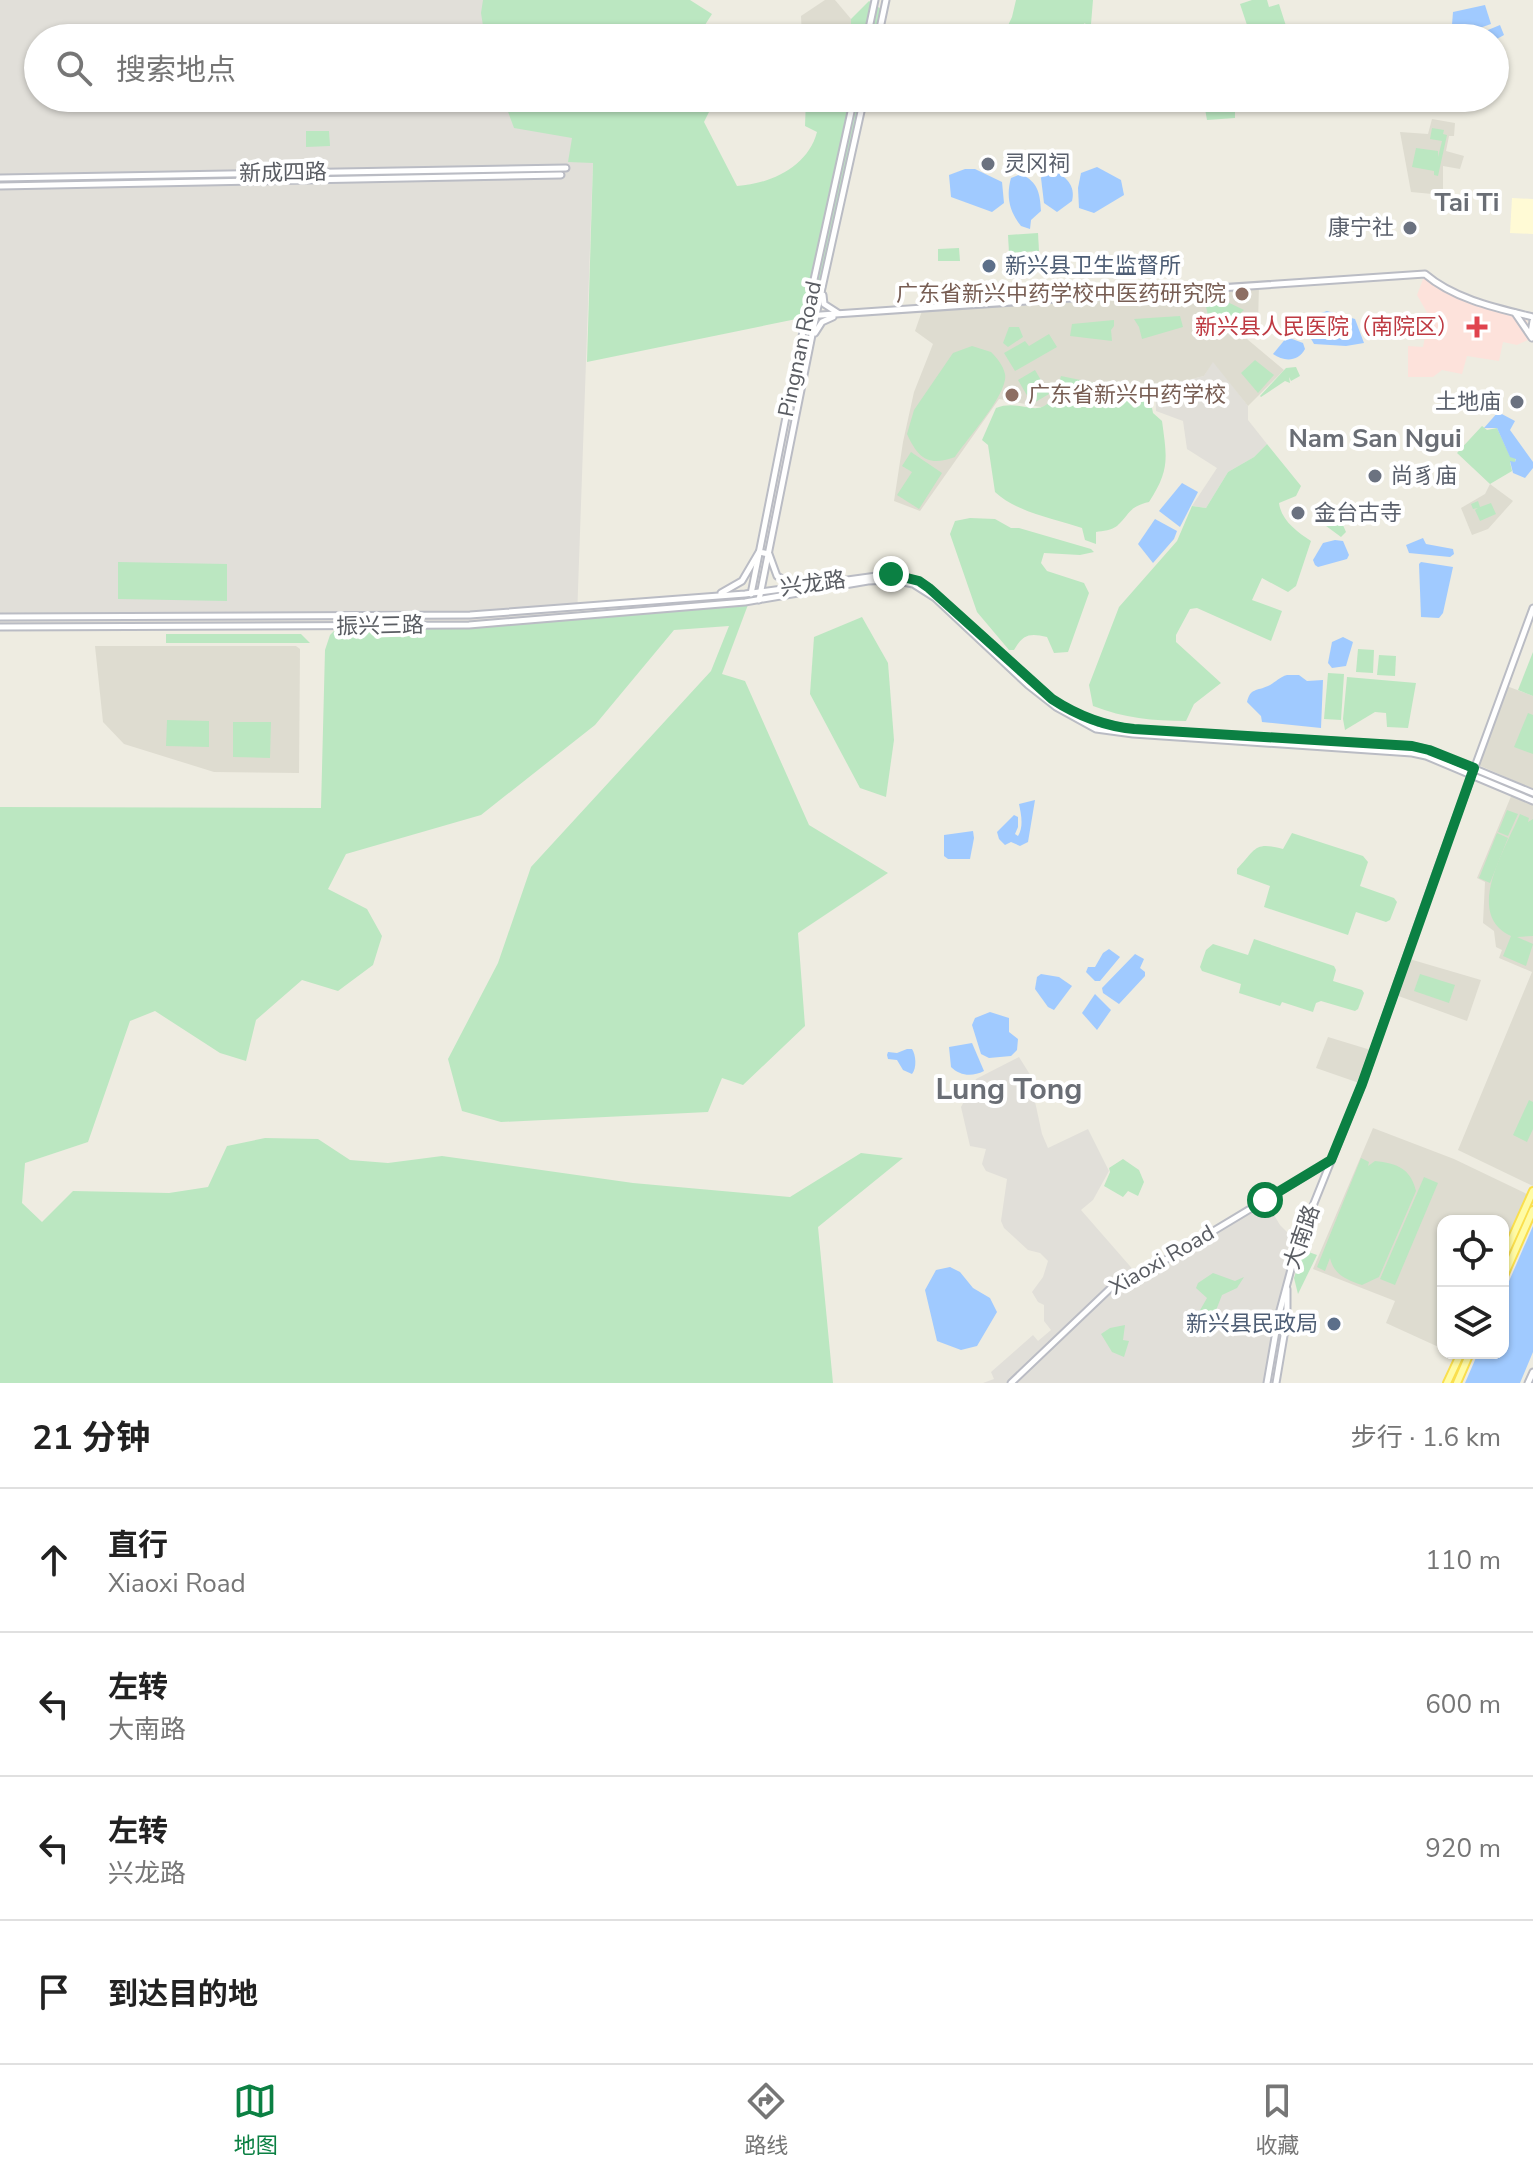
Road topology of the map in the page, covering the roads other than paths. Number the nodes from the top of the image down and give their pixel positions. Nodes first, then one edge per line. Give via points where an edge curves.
1 (875, 0) edge
2 (886, 0) edge
3 (870, 24) edge
4 (881, 24) edge
5 (851, 112) edge
6 (861, 112) edge
7 (566, 168) dead end
8 (561, 175) dead end
9 (0, 178) edge
10 (0, 186) edge
11 (822, 286) junction
12 (1511, 311) junction
13 (843, 313) junction
14 (816, 315) junction
15 (1525, 315) junction
16 (806, 316) junction
17 (1533, 319) edge
18 (1533, 338) edge
19 (811, 341) junction
20 (759, 552) junction
21 (769, 554) junction
22 (800, 587) junction
23 (760, 592) junction
24 (751, 593) junction
25 (716, 595) junction
26 (759, 600) junction
27 (749, 602) junction
28 (1533, 608) edge
29 (369, 615) junction
30 (0, 617) edge
31 (0, 627) edge
32 (369, 627) junction
33 (1474, 768) junction
34 (1472, 775) junction
35 (1533, 793) edge
36 (1533, 801) edge
37 (1331, 1160) junction
38 (1533, 1191) edge
39 (1533, 1210) edge
40 (1509, 1245) edge
41 (1509, 1264) edge
42 (1287, 1281) junction
43 (1458, 1359) edge
44 (1467, 1359) edge
45 (1533, 1372) edge
46 (1011, 1383) edge
47 (1267, 1383) edge
48 (1276, 1383) edge
49 (1447, 1383) edge
50 (1457, 1383) edge
51 (1528, 1383) edge

1 - 3 main road
2 - 4 main road
5 - 16 main road, Pingnan Road
6 - 11 main road, Pingnan Road
7 - 9 main road, 新成四路
8 - 10 main road, 新成四路
11 - 13 main road via 824,304
11 - 14 main road, Pingnan Road
12 - 13 main road via 1437,285 1425,274
12 - 15 main road
12 - 18 main road
13 - 14 main road
13 - 19 main road via 822,322
14 - 16 main road
14 - 19 main road, Pingnan Road
15 - 17 main road
15 - 18 main road
16 - 20 main road, Pingnan Road
17 - 18 main road
19 - 21 main road, Pingnan Road
20 - 21 main road
20 - 24 main road, Pingnan Road
20 - 25 main road via 742,581
21 - 22 main road via 777,576
21 - 23 main road, Pingnan Road
22 - 23 main road, 兴龙路
22 - 33 main road, 兴龙路 via 891,574 919,581 1052,699 1096,723 1412,746
23 - 24 main road, 兴龙路
23 - 26 main road, Pingnan Road
24 - 25 main road, 振兴三路
24 - 27 main road, Pingnan Road
25 - 29 main road, 振兴三路 via 470,615
26 - 27 main road, 振兴三路
26 - 34 main road, 兴龙路 via 868,581 903,581 935,598 1044,698 1096,729 1412,753
27 - 32 main road, 振兴三路 via 484,624
28 - 33 main road, 大南路
29 - 30 main road, 振兴三路
29 - 32 main road
31 - 32 main road, 振兴三路
33 - 34 main road, 大南路
33 - 35 main road, 兴龙路
34 - 36 main road, 兴龙路
34 - 37 main road, 大南路
37 - 42 main road, 大南路
37 - 46 main road, Xiaoxi Road via 1167,1259 1116,1283
38 - 40 main road
39 - 41 main road
42 - 47 main road, 大南路
42 - 48 main road, 大南路
43 - 49 main road
44 - 50 main road
45 - 51 main road

